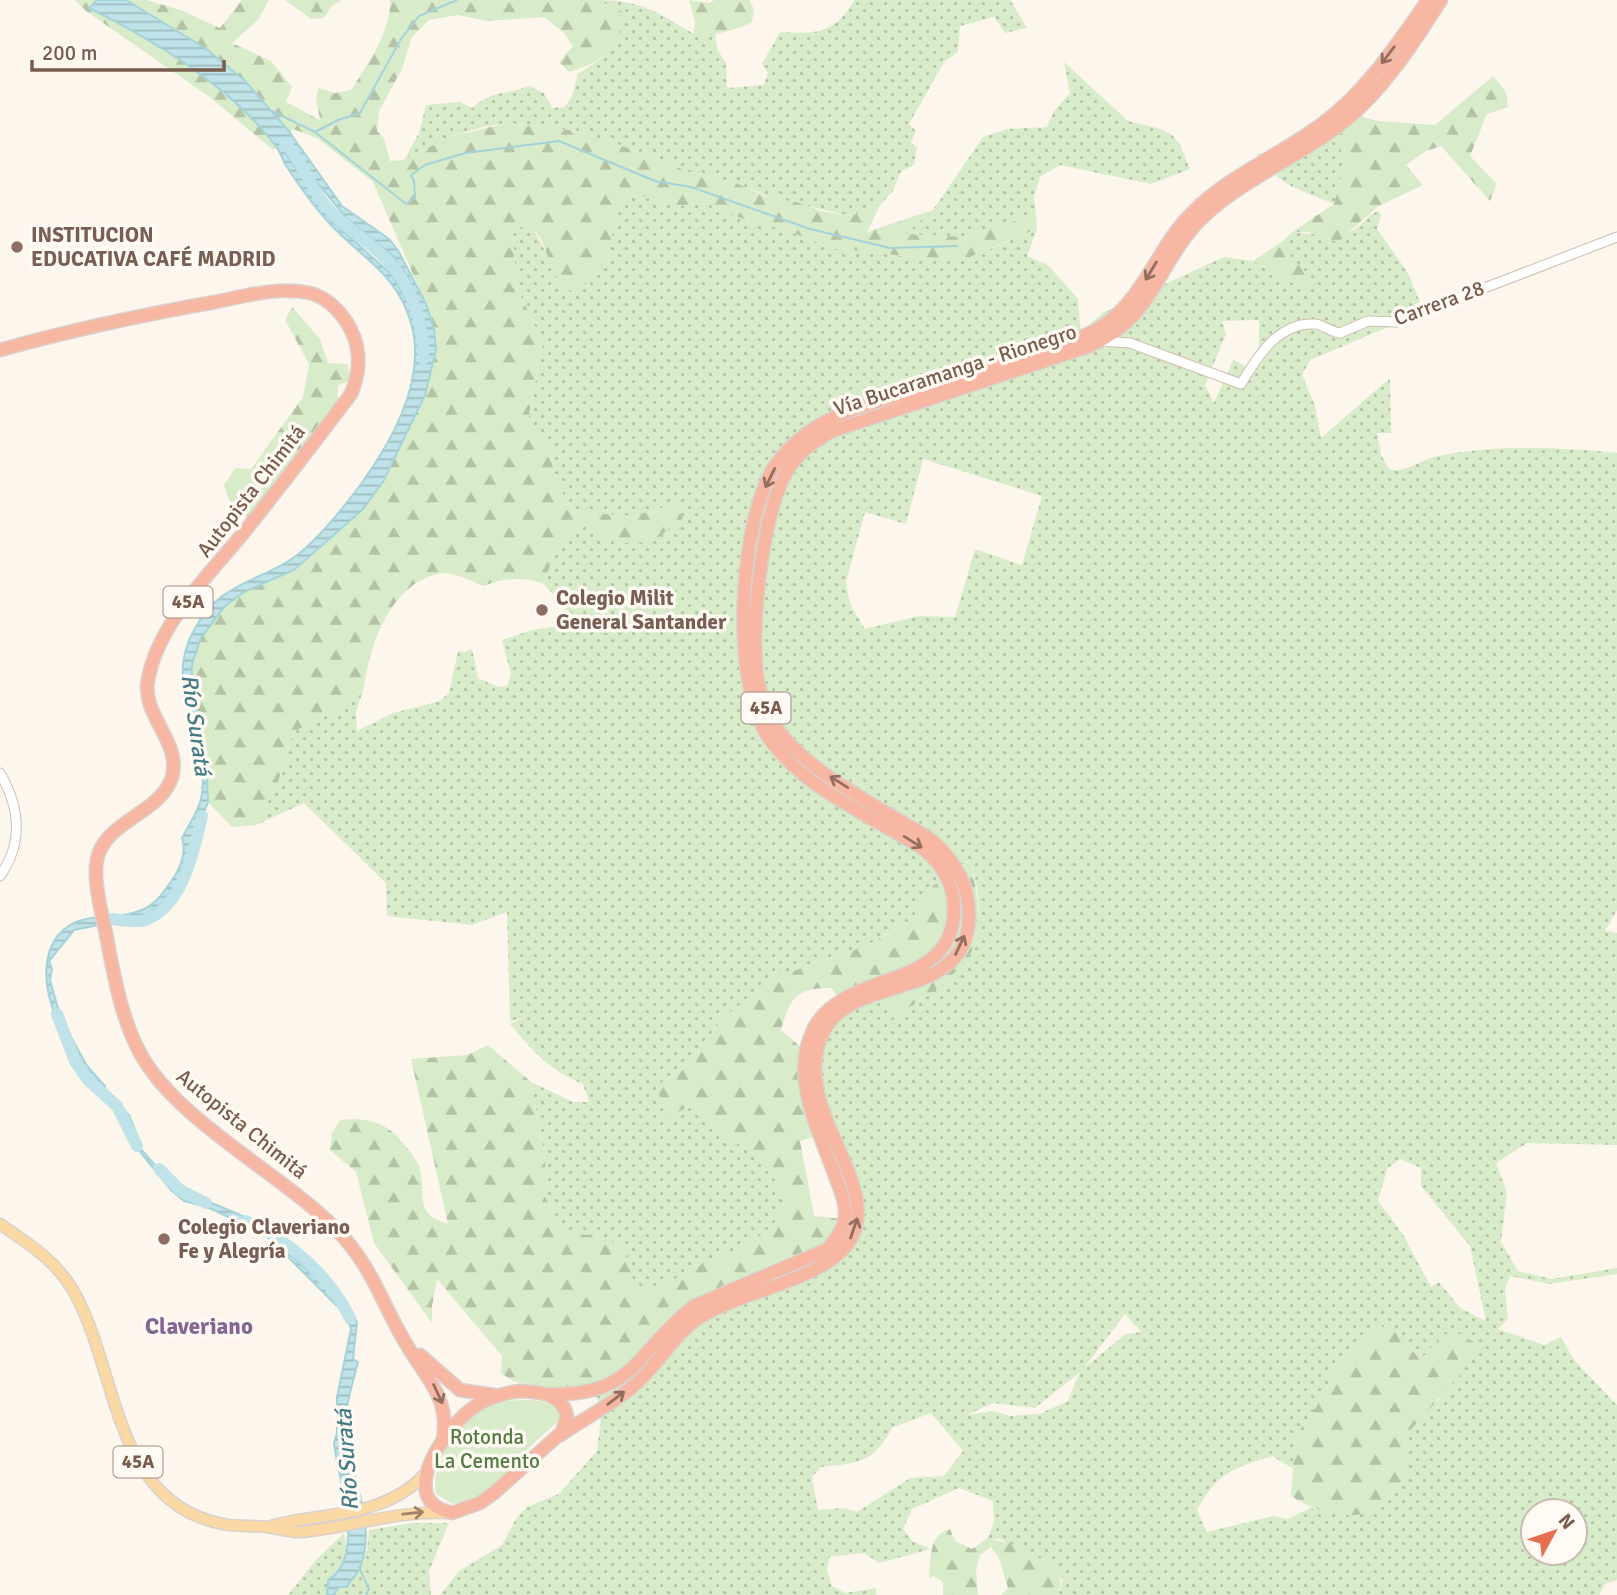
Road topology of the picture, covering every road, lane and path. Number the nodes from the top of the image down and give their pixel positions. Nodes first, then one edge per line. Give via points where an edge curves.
1 (1427, 0) edge
2 (1441, 0) edge
3 (1617, 237) edge
4 (1121, 327) junction
5 (1100, 341) junction
6 (1130, 343) junction
7 (0, 350) edge
8 (0, 773) edge
9 (0, 876) edge
10 (0, 1224) edge
11 (392, 1314) junction
12 (500, 1394) junction
13 (544, 1394) junction
14 (559, 1436) junction
15 (443, 1439) junction
16 (426, 1473) junction
17 (452, 1513) junction
18 (341, 1520) junction

1 -> 13 highway, Vía Bucaramanga - Rionegro / 45A via 1361,91 1326,122 1225,185 1189,216 1138,292 1104,326 1079,339 847,412 802,438 771,472 751,535 748,572 744,656 754,708 767,735 803,774 940,863 953,900 950,935 935,959 919,970 861,989 841,1001 810,1036 805,1051 808,1097 845,1209 840,1232 828,1249 694,1306 633,1371 614,1382 580,1393
2 - 4 highway, Vía Bucaramanga - Rionegro / 45A via 1399,62 1347,119 1226,198 1199,221 1145,302
3 - 6 street, Carrera 28 via 1395,322 1368,321 1340,332 1317,324 1293,329 1263,348 1241,384
4 - 5 highway, Vía Bucaramanga - Rionegro / 45A
4 - 6 street
5 - 6 street
14 -> 5 highway, Vía Bucaramanga - Rionegro / 45A via 640,1380 672,1341 702,1315 819,1268 848,1244 856,1226 858,1200 818,1097 814,1077 817,1048 839,1013 944,967 956,955 969,921 966,889 948,855 811,764 777,729 765,705 756,659 760,589 766,526 778,488 811,443 832,431
7 - 11 highway, Autopista Chimitá / 45A via 137,316 285,291 311,293 330,303 347,322 358,349 357,379 351,394 185,606 159,649 147,689 152,712 172,754 173,774 160,795 105,842 96,869 118,998 129,1031 158,1080 335,1228 368,1268
8 - 9 street via 15,804 17,826 14,850
10 - 18 main road, 45A via 44,1254 71,1287 131,1451 157,1487 186,1510 213,1521 269,1527
11 - 12 highway, Autopista Chimitá via 415,1350 452,1385 474,1395
11 -> 15 highway, Autopista Chimitá via 443,1402
12 - 13 highway, 45A
12 - 15 highway, 45A via 472,1409
13 - 14 highway via 556,1398 566,1412 566,1425
14 - 17 highway, 45A via 494,1493
15 - 16 highway, 45A
16 - 17 highway via 429,1497 437,1507
16 - 18 main road, 45A via 401,1496
18 -> 17 main road, 45A

